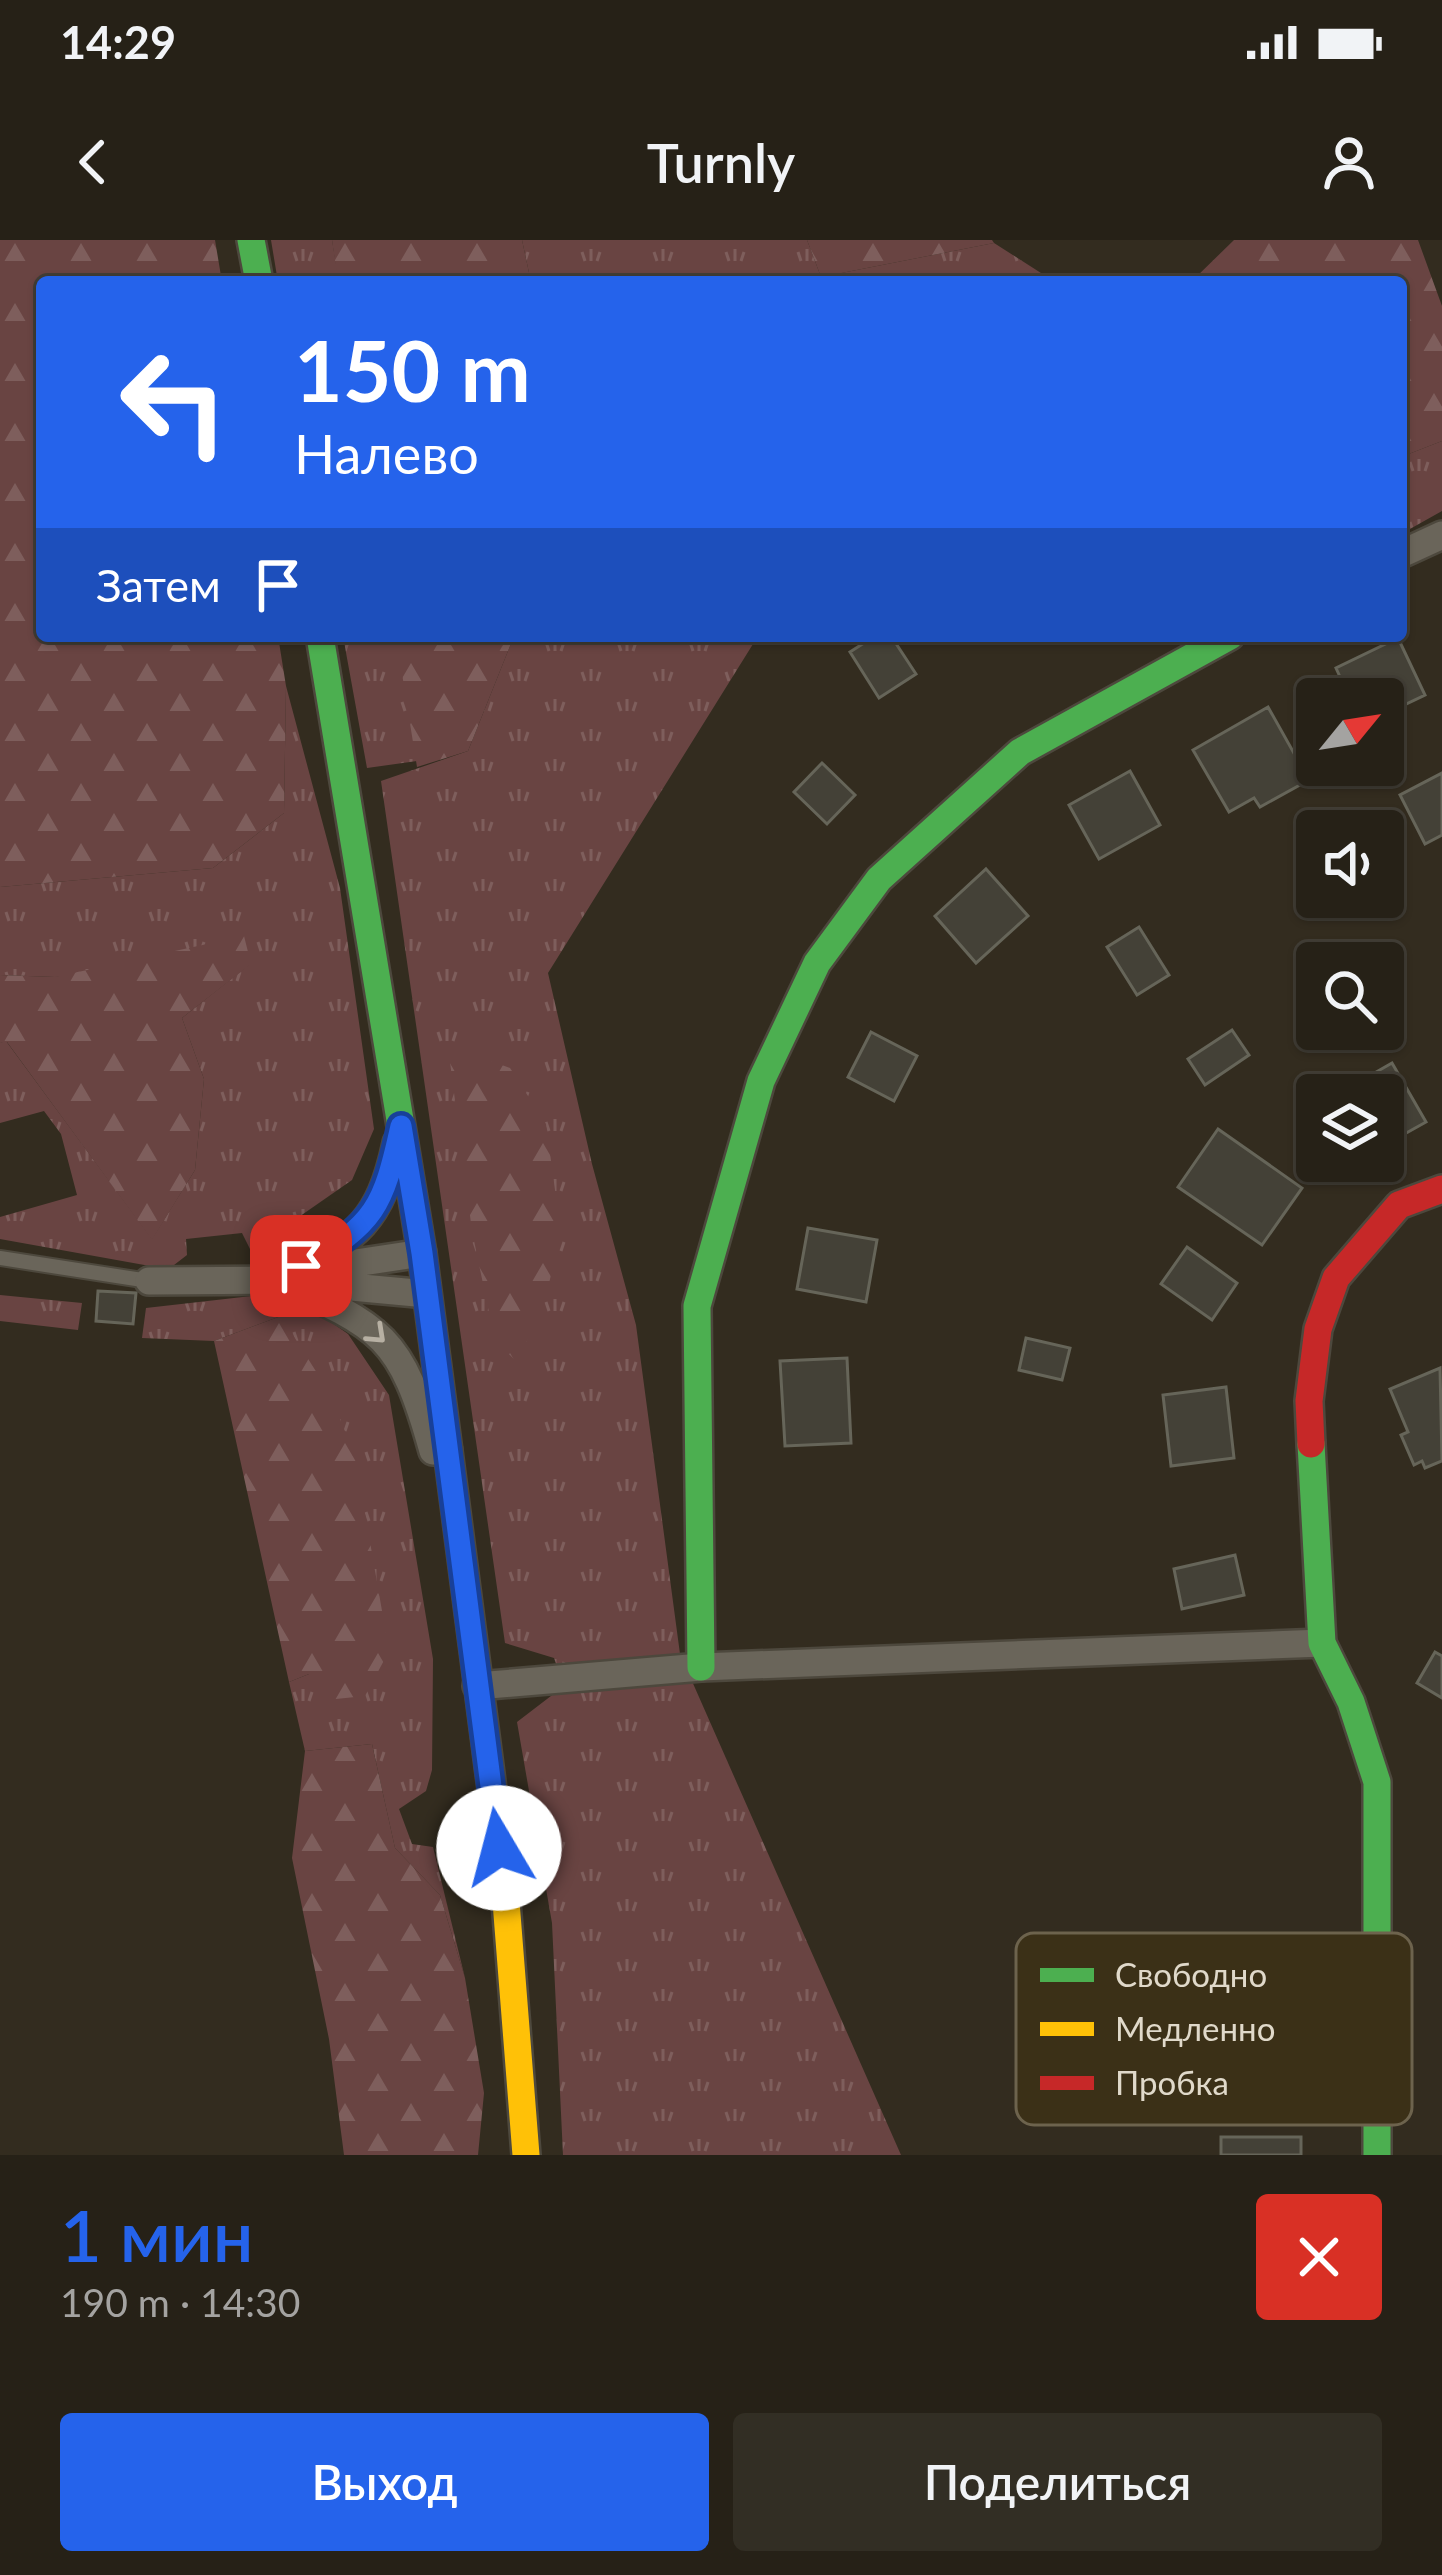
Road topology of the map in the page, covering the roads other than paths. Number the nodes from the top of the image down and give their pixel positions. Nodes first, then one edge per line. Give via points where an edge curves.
1 (251, 240) edge
2 (258, 276) edge
3 (1442, 535) edge
4 (1407, 551) edge
5 (321, 642) edge
6 (1219, 642) edge
7 (401, 1126) junction
8 (1442, 1189) edge
9 (422, 1253) junction
10 (0, 1258) edge
11 (276, 1280) junction
12 (149, 1281) joint
13 (427, 1294) junction
14 (459, 1546) junction
15 (1322, 1642) junction
16 (701, 1667) junction
17 (477, 1686) junction
18 (1377, 1933) edge
19 (526, 2155) edge

1 - 2 street
3 - 4 street
5 - 7 street
6 - 16 street via 1020,752 879,879 817,963 760,1082 697,1306
7 - 9 street
7 - 11 street via 387,1189 369,1221
8 - 15 street via 1399,1205 1336,1278 1318,1329 1309,1401
9 - 11 street via 324,1265
9 - 13 street
10 - 12 lane
11 - 12 street
11 - 13 street
11 -> 14 street via 354,1315 388,1342 416,1390
13 - 14 street
14 - 17 street
15 - 16 street
15 - 18 street via 1377,1782
16 - 17 street
17 - 19 street via 505,1889

